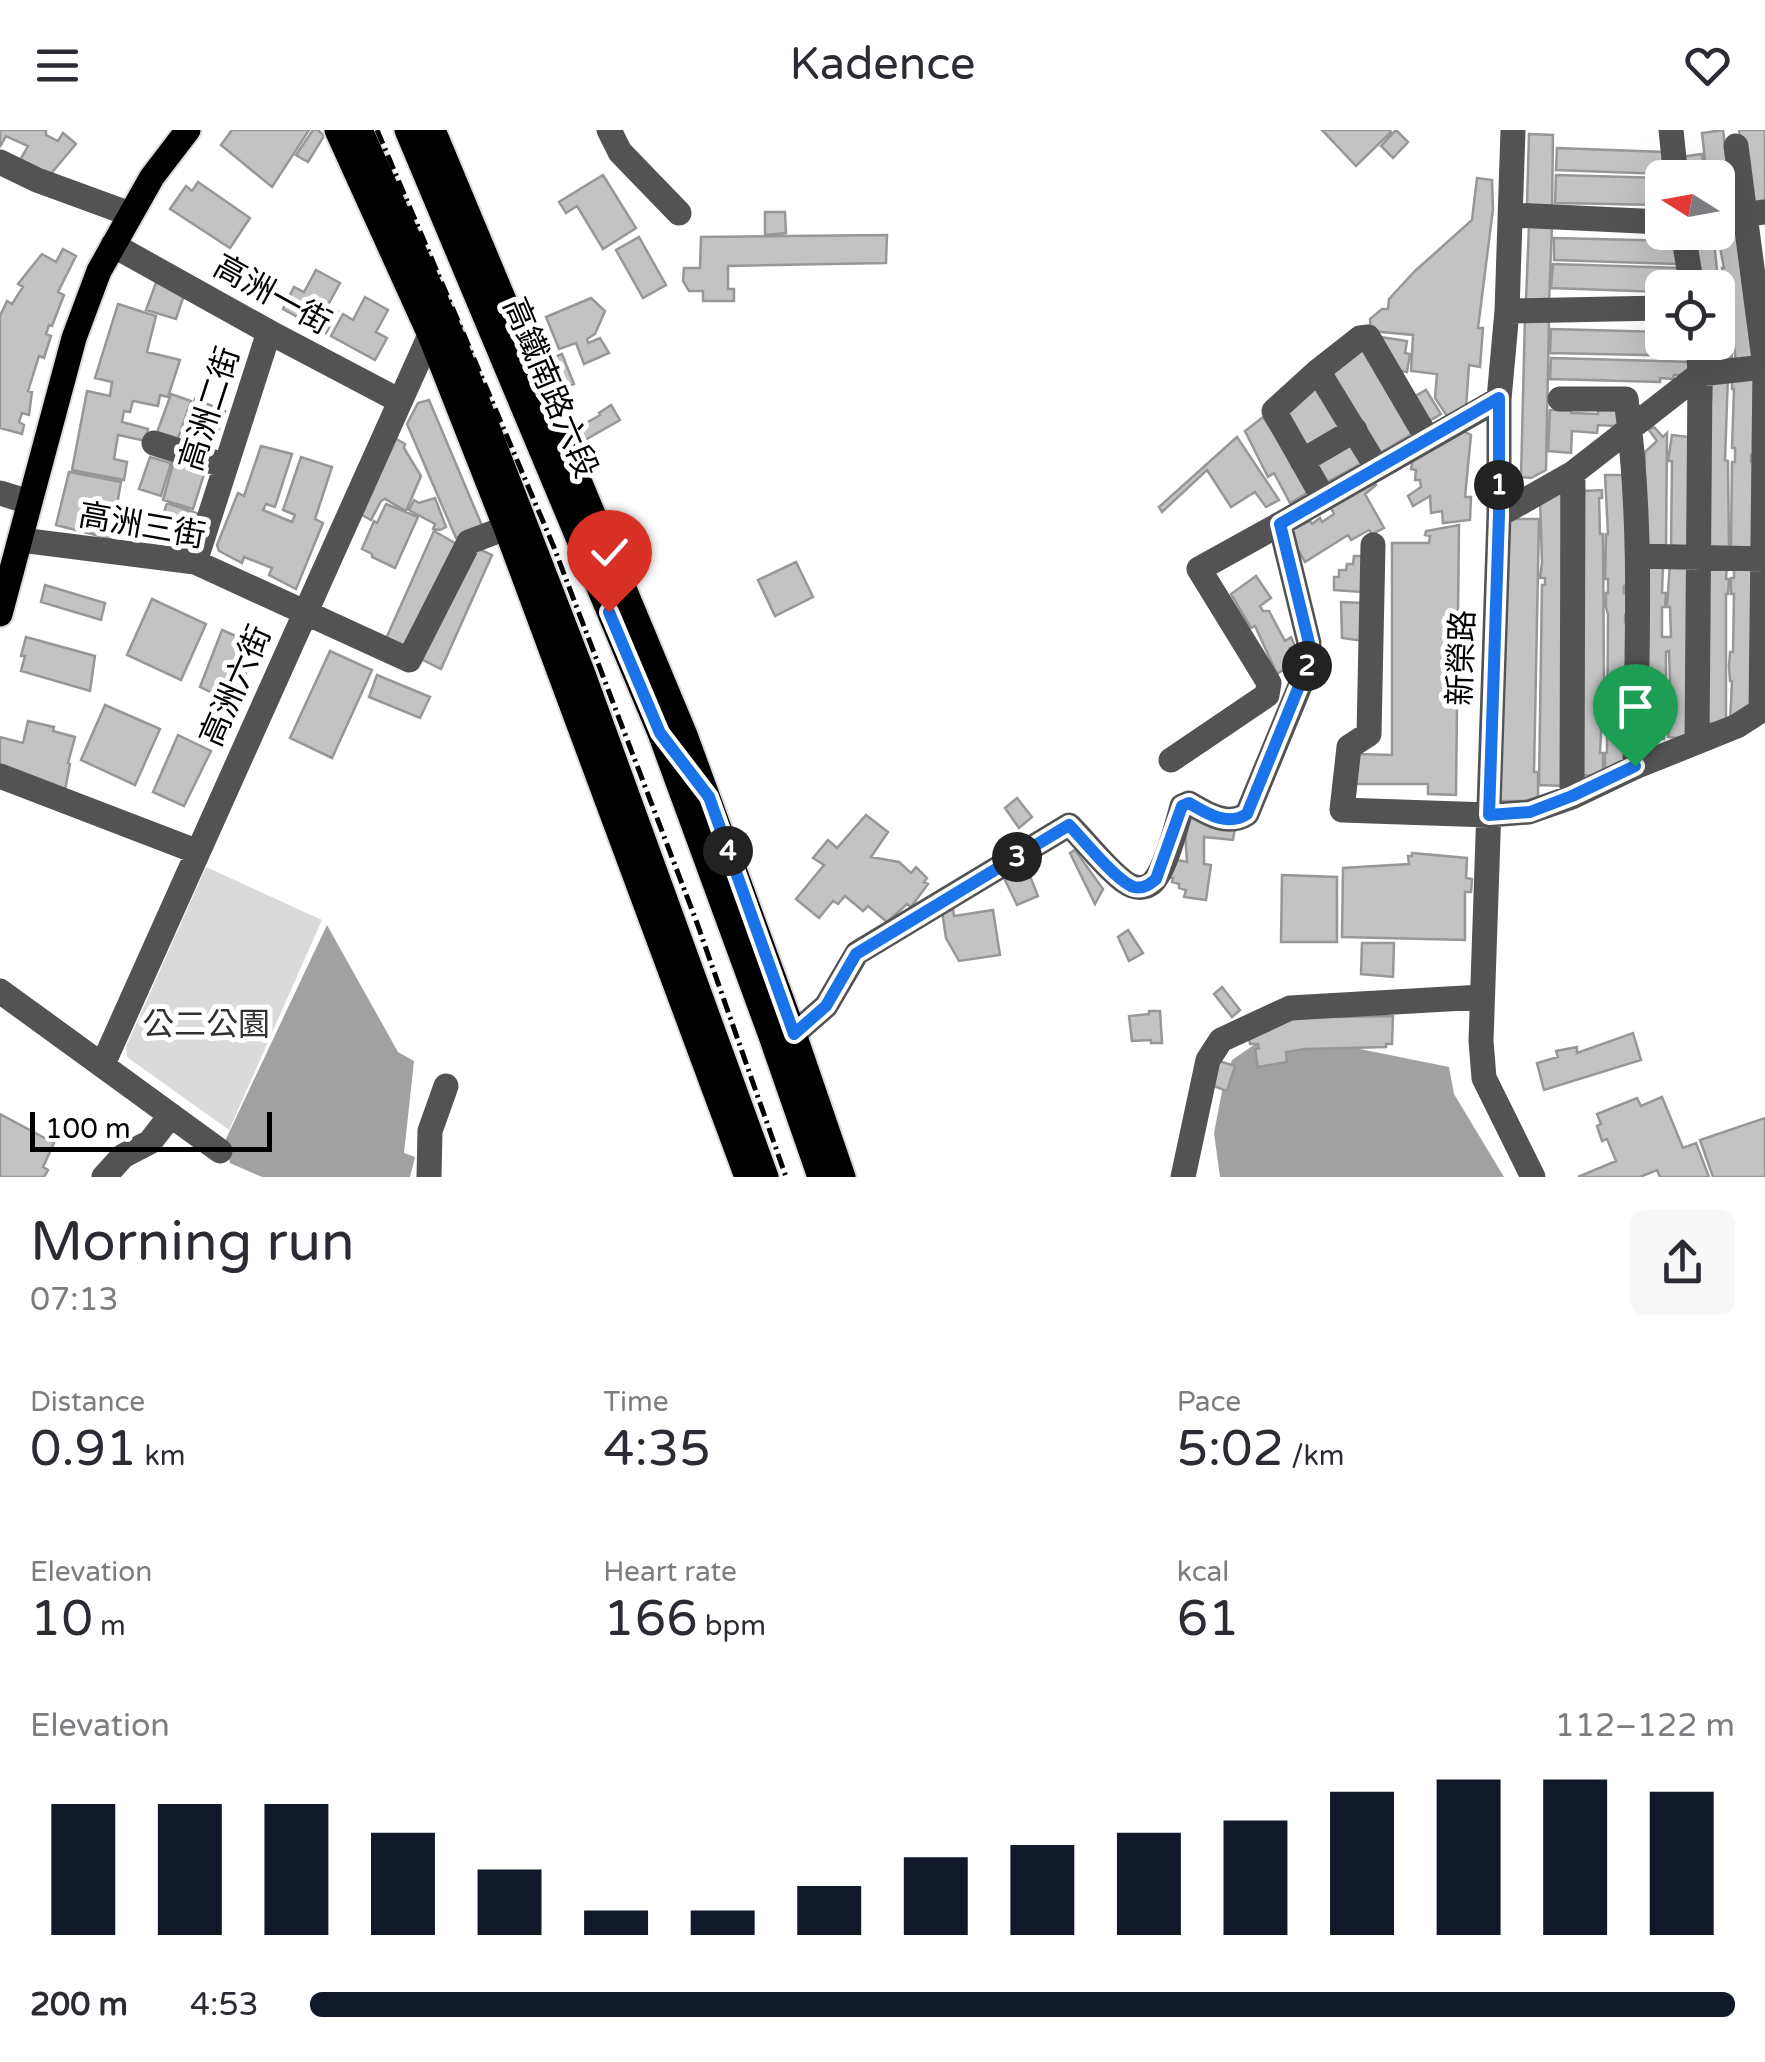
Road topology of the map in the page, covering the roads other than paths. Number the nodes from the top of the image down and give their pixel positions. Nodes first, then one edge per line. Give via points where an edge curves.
1 (188, 130) edge
2 (337, 130) edge
3 (360, 130) edge
4 (407, 130) edge
5 (434, 130) edge
6 (610, 130) edge
7 (1513, 130) edge
8 (1670, 130) edge
9 (1736, 146) dead end
10 (1674, 160) edge
11 (0, 162) edge
12 (679, 213) dead end
13 (1756, 213) edge
14 (130, 214) junction
15 (1512, 215) junction
16 (1645, 221) edge
17 (113, 245) junction
18 (1645, 308) edge
19 (1507, 311) junction
20 (269, 332) junction
21 (430, 335) junction
22 (1699, 360) edge
23 (1765, 367) edge
24 (1318, 371) junction
25 (1700, 374) junction
26 (1499, 398) junction
27 (1560, 399) dead end
28 (400, 401) junction
29 (1630, 429) junction
30 (1355, 430) junction
31 (1427, 438) junction
32 (154, 443) dead end
33 (1302, 461) junction
34 (226, 466) junction
35 (1377, 468) junction
36 (1574, 473) junction
37 (0, 492) edge
38 (1324, 499) junction
39 (29, 502) junction
40 (1499, 515) junction
41 (1280, 524) junction
42 (506, 528) junction
43 (21, 540) junction
44 (1373, 545) dead end
45 (1638, 556) junction
46 (1699, 557) junction
47 (1764, 559) edge
48 (195, 562) junction
49 (305, 612) junction
50 (0, 614) edge
51 (1763, 710) edge
52 (660, 733) junction
53 (1697, 742) junction
54 (1172, 760) dead end
55 (1635, 766) junction
56 (597, 771) junction
57 (0, 776) edge
58 (1572, 796) junction
59 (709, 797) junction
60 (1489, 815) junction
61 (198, 852) junction
62 (651, 855) junction
63 (0, 991) edge
64 (1482, 997) junction
65 (794, 1034) junction
66 (102, 1064) junction
67 (446, 1086) dead end
68 (171, 1115) junction
69 (220, 1151) dead end
70 (104, 1177) edge
71 (429, 1177) edge
72 (747, 1177) edge
73 (766, 1177) edge
74 (820, 1177) edge
75 (844, 1177) edge
76 (1183, 1177) edge
77 (1533, 1177) edge

1 - 14 main road
2 - 21 main road
3 - 62 main road via 452,336
4 - 52 main road, 高鐵南路六段
5 - 59 main road, 高鐵南路六段
6 - 12 street via 620,152
7 - 15 street, 新榮路
8 - 10 street
9 - 13 street
11 - 14 street
13 - 23 street
14 - 17 main road
15 - 16 street
15 - 19 street, 新榮路
17 - 20 street, 高洲一街
17 - 39 main road via 74,338
18 - 19 street
19 - 26 street, 新榮路
20 - 28 street, 高洲一街
20 - 34 street, 高洲二街
21 - 28 street, 高洲六街
21 - 42 main road
22 - 25 street
23 - 25 street
23 - 47 street
24 - 30 street
24 - 31 street via 1368,337
24 - 33 street via 1274,411
25 - 29 street
25 - 46 street
26 - 31 street
26 - 40 street, 新榮路
27 - 29 street via 1626,399
28 - 49 street, 高洲六街
29 - 36 street
29 - 45 street
30 - 33 street
30 - 35 street
31 - 35 street
32 - 34 street
33 - 38 street
34 - 48 street, 高洲二街
35 - 38 street
36 - 40 street
36 - 58 street
37 - 39 street
38 - 41 street
39 - 43 main road
40 - 60 street, 新榮路
41 - 54 street via 1200,569 1268,683 1267,695
41 - 65 street via 1309,643 1306,669 1247,814 1210,817 1189,803 1182,806 1156,879 1141,888 1122,879 1069,825 856,954 826,1006
42 - 49 street, 高洲三街 via 469,542 409,660
42 - 56 main road
43 - 48 street, 高洲三街
43 - 50 main road
44 - 60 street via 1368,734 1350,747 1342,810
45 - 46 street
45 - 55 street
46 - 47 street
46 - 53 street
47 - 51 street
48 - 49 street, 高洲三街
49 - 61 street, 高洲六街
51 - 53 street
52 - 59 main road
52 - 74 main road, 高鐵南路六段
53 - 55 street
55 - 58 street
56 - 62 main road
56 - 72 main road
57 - 61 street
58 - 60 street via 1530,812
59 - 65 main road, 高鐵南路六段
60 - 64 street, 新榮路
61 - 66 street, 高洲六街
62 - 73 main road
63 - 66 street
64 - 76 street via 1290,1008 1221,1040 1208,1060
64 - 77 street, 新榮路 via 1484,1078
65 - 75 main road, 高鐵南路六段
66 - 68 street
67 - 71 street via 430,1131
68 - 69 street
68 - 70 street via 150,1142 123,1156

